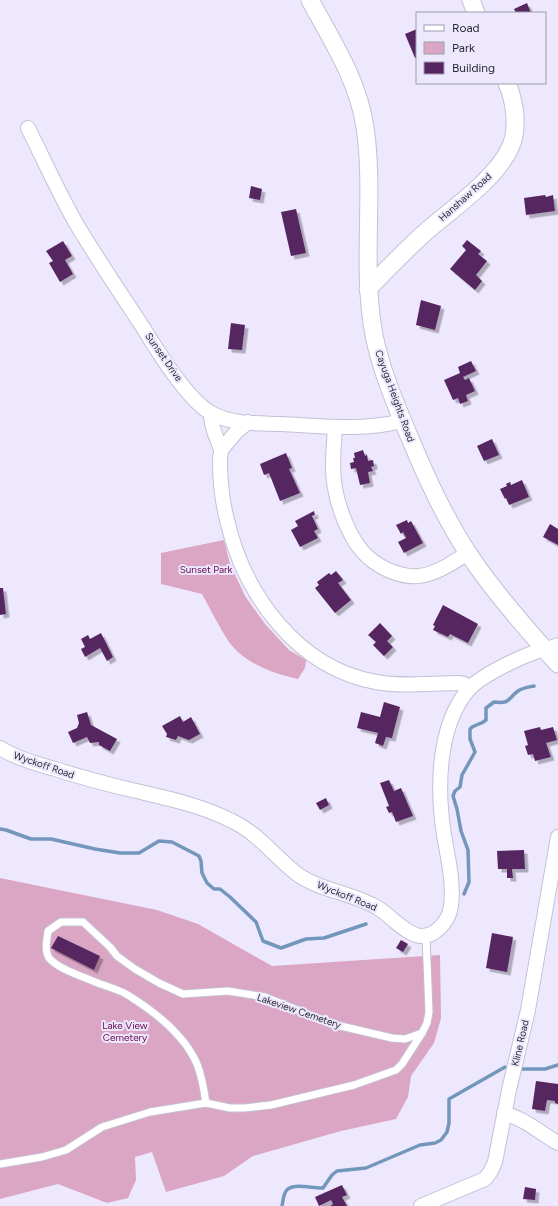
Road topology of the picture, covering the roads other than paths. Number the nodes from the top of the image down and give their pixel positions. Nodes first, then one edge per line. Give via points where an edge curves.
1 (310, 0) edge
2 (471, 0) edge
3 (476, 12) edge
4 (507, 84) edge
5 (28, 128) dead end
6 (368, 289) junction
7 (211, 413) junction
8 (402, 421) junction
9 (248, 422) junction
10 (335, 427) junction
11 (221, 450) junction
12 (468, 553) junction
13 (552, 647) edge
14 (558, 664) edge
15 (470, 688) junction
16 (0, 748) edge
17 (558, 837) edge
18 (426, 936) junction
19 (422, 1033) junction
20 (206, 1103) junction
21 (504, 1113) junction
22 (558, 1143) edge
23 (0, 1164) edge
24 (421, 1206) edge

1 - 6 street, Cayuga Heights Road via 352,81 360,103 368,164
2 - 3 street
4 - 6 street, Hanshaw Road via 516,122 511,148 484,182 420,237
5 - 7 street, Sunset Drive via 76,224 179,380
6 - 8 street, Cayuga Heights Road via 374,335
7 - 9 street, Sunset Drive via 235,421
7 - 11 street via 212,425
8 - 10 street, Sunset Drive via 373,427
8 - 12 street, Cayuga Heights Road via 431,488
9 - 10 street, Sunset Drive
9 - 11 street
10 - 12 street via 334,487 355,541 363,552 373,561 399,574 419,576 438,571
11 - 15 street via 224,503 238,556 262,604 286,632 314,656 337,670 357,677 394,684 458,683
12 - 13 street, Cayuga Heights Road via 501,598
13 - 14 street, Cayuga Heights Road
13 - 15 street via 530,654 486,675
15 - 18 street via 458,705 449,727 440,777 442,819 452,886 451,908 442,926
16 - 18 street, Wyckoff Road via 29,762 194,806 231,820 256,836 306,880 372,905 412,933
17 - 21 street, Kline Road via 528,1010
18 - 19 lane via 429,1012
19 - 20 lane via 396,1070 354,1085 271,1105 230,1108
19 - 20 lane, Lakeview Cemetery via 405,1039 384,1036 332,1024 265,997 228,991 183,994 135,969 117,956 83,922 61,922 48,931 46,951 50,958 66,970 125,994 155,1014 180,1037 197,1064
20 - 23 lane via 150,1112 102,1127 66,1150 42,1158
21 - 22 street via 526,1122
21 - 24 street, Kline Road via 495,1162 485,1179

